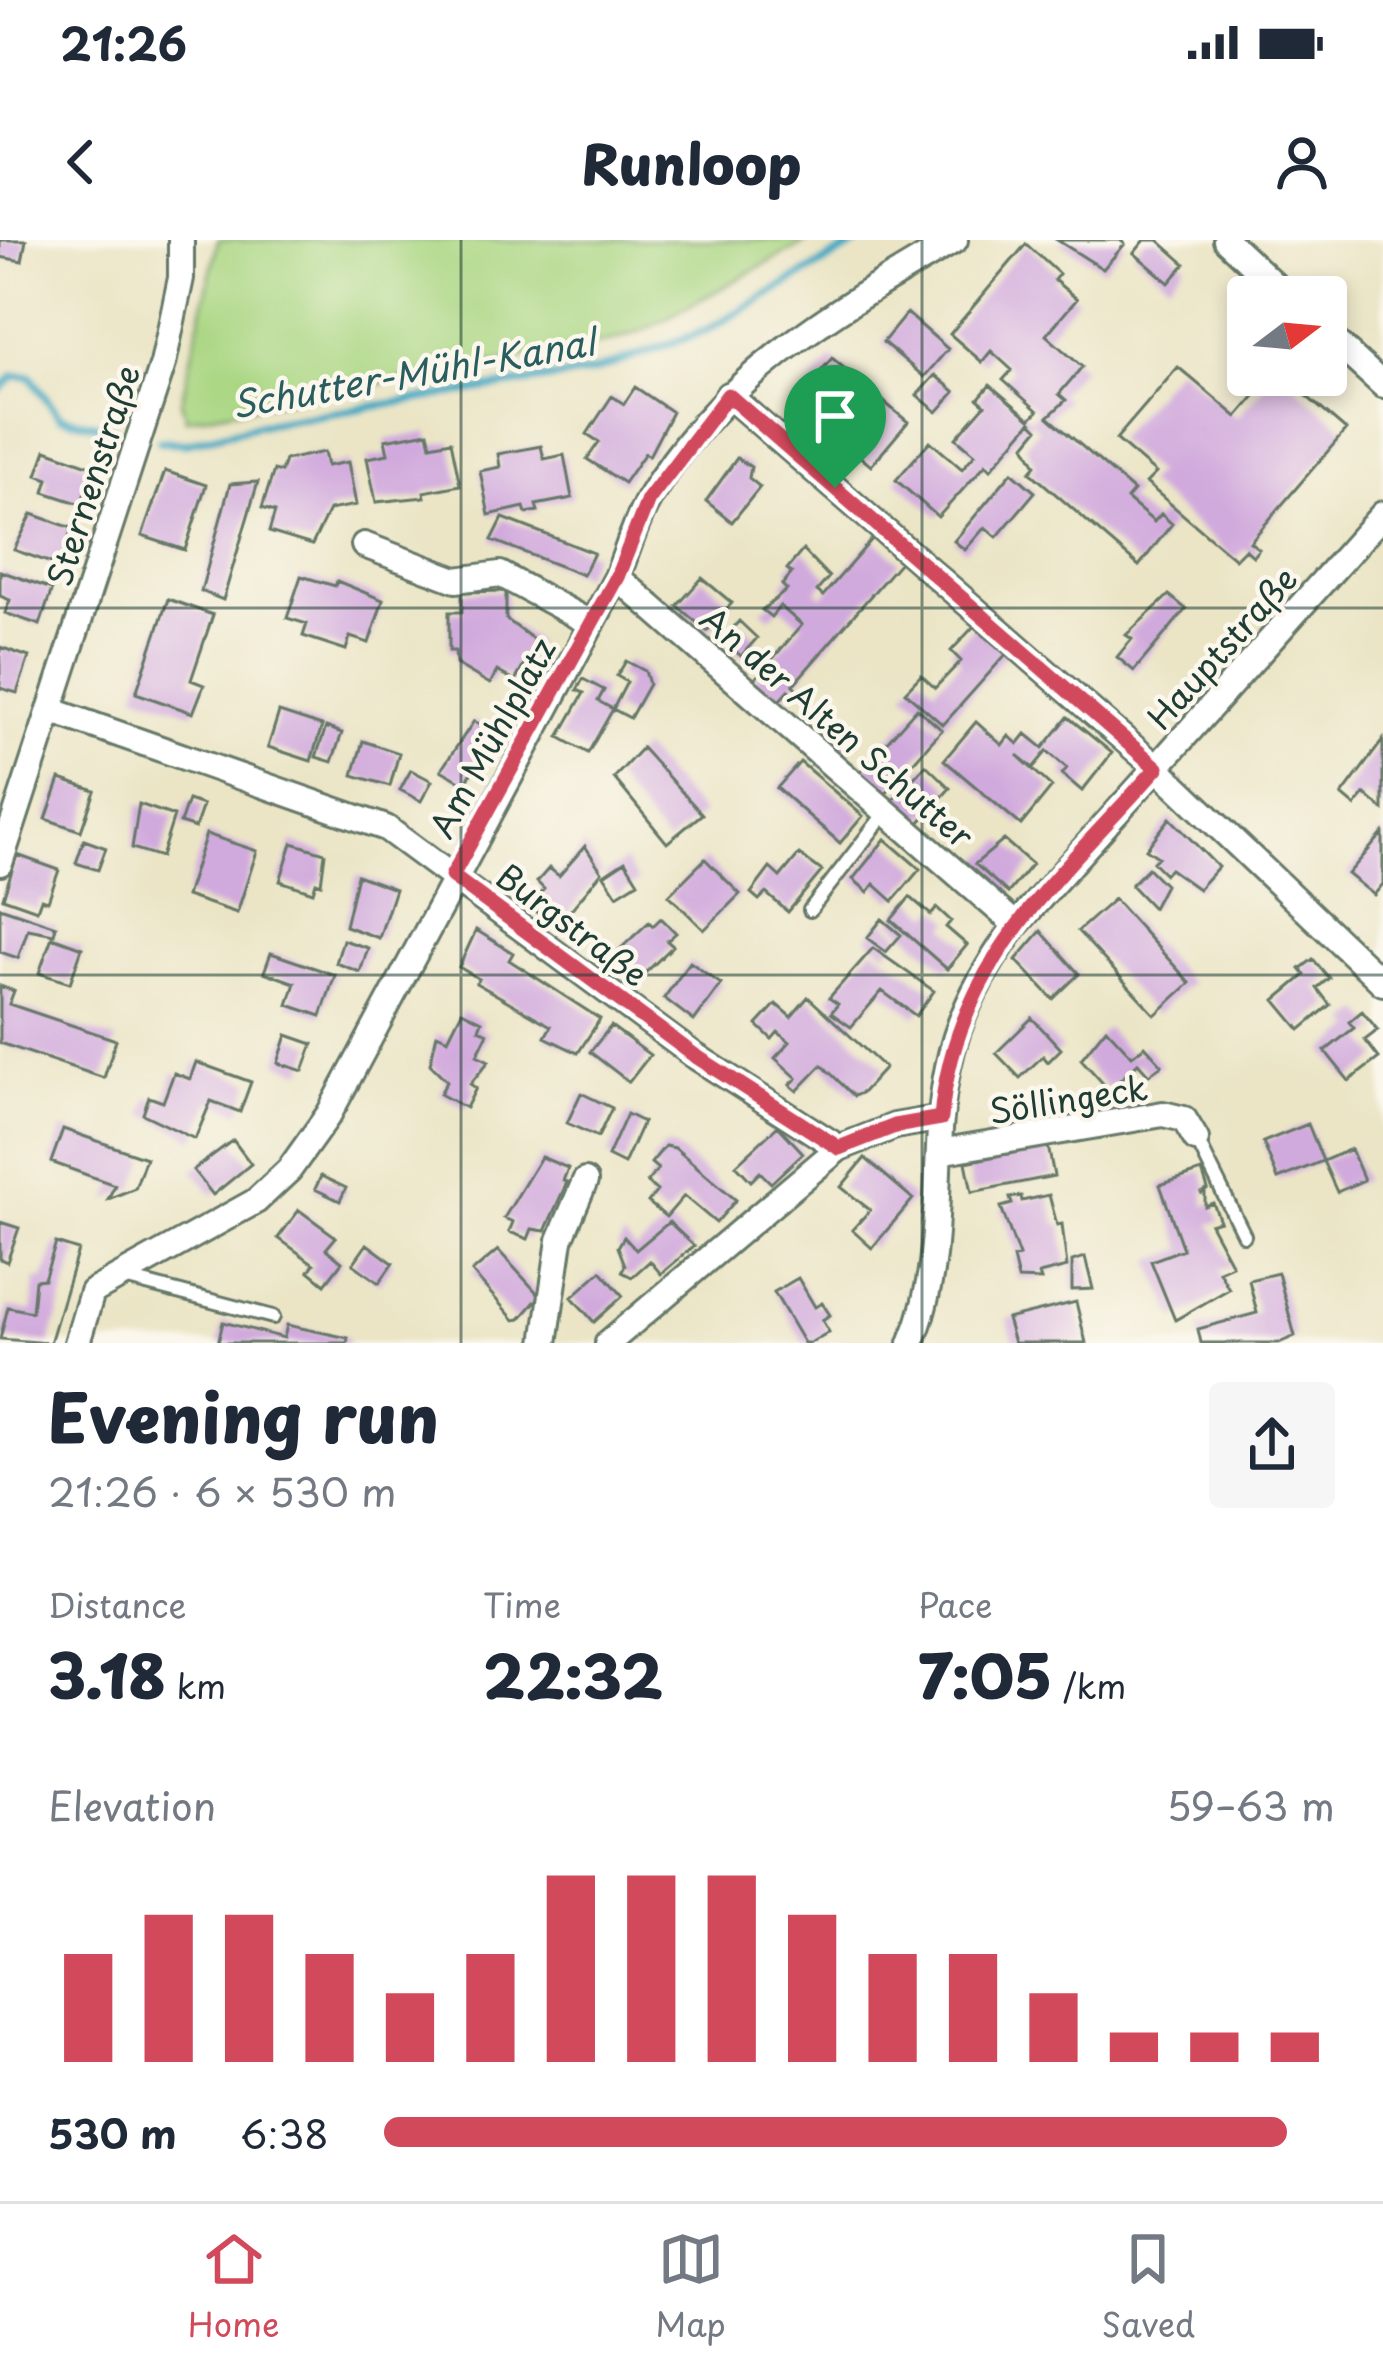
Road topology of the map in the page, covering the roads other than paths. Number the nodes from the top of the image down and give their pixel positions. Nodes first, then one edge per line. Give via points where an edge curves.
1 (181, 240) edge
2 (955, 240) edge
3 (1226, 240) edge
4 (1265, 276) edge
5 (1347, 352) edge
6 (1383, 385) edge
7 (728, 395) junction
8 (1383, 514) edge
9 (364, 545) dead end
10 (617, 577) junction
11 (592, 624) junction
12 (50, 710) junction
13 (1157, 768) junction
14 (886, 812) junction
15 (2, 852) edge
16 (452, 876) junction
17 (810, 910) dead end
18 (1016, 925) junction
19 (1383, 983) edge
20 (941, 1118) junction
21 (1196, 1138) joint
22 (839, 1148) junction
23 (939, 1152) junction
24 (585, 1181) dead end
25 (1244, 1235) dead end
26 (115, 1276) junction
27 (273, 1317) dead end
28 (77, 1343) edge
29 (545, 1343) edge
30 (608, 1343) edge
31 (911, 1343) edge

1 - 12 street, Sternenstraße via 163,364
2 - 7 street, Am Mühlplatz via 829,314
3 - 4 street
5 - 6 street
7 - 10 street, Am Mühlplatz via 648,500
7 - 13 street
8 - 13 street, Hauptstraße
9 - 11 street via 456,580 500,574
10 - 11 street, Am Mühlplatz
10 - 14 street, An der Alten Schutter
11 - 16 street, Am Mühlplatz
12 - 15 street, Sternenstraße
12 - 16 street, Burgstraße via 386,828
13 - 18 street, Hauptstraße
13 - 19 street
14 - 17 lane
14 - 18 street, An der Alten Schutter
16 - 22 street, Burgstraße via 694,1055
16 - 26 street, Am Mühlplatz via 329,1114 289,1170 221,1223
18 - 20 street, Hauptstraße via 982,972 960,1023
20 - 22 street
20 - 23 street, Hauptstraße
21 - 23 street, Söllingeck via 1184,1119 1163,1114
21 - 25 lane
22 - 30 street
23 - 31 street, Hauptstraße via 934,1253
24 - 29 street via 560,1240
26 - 27 lane
26 - 28 street, Am Mühlplatz via 92,1292

